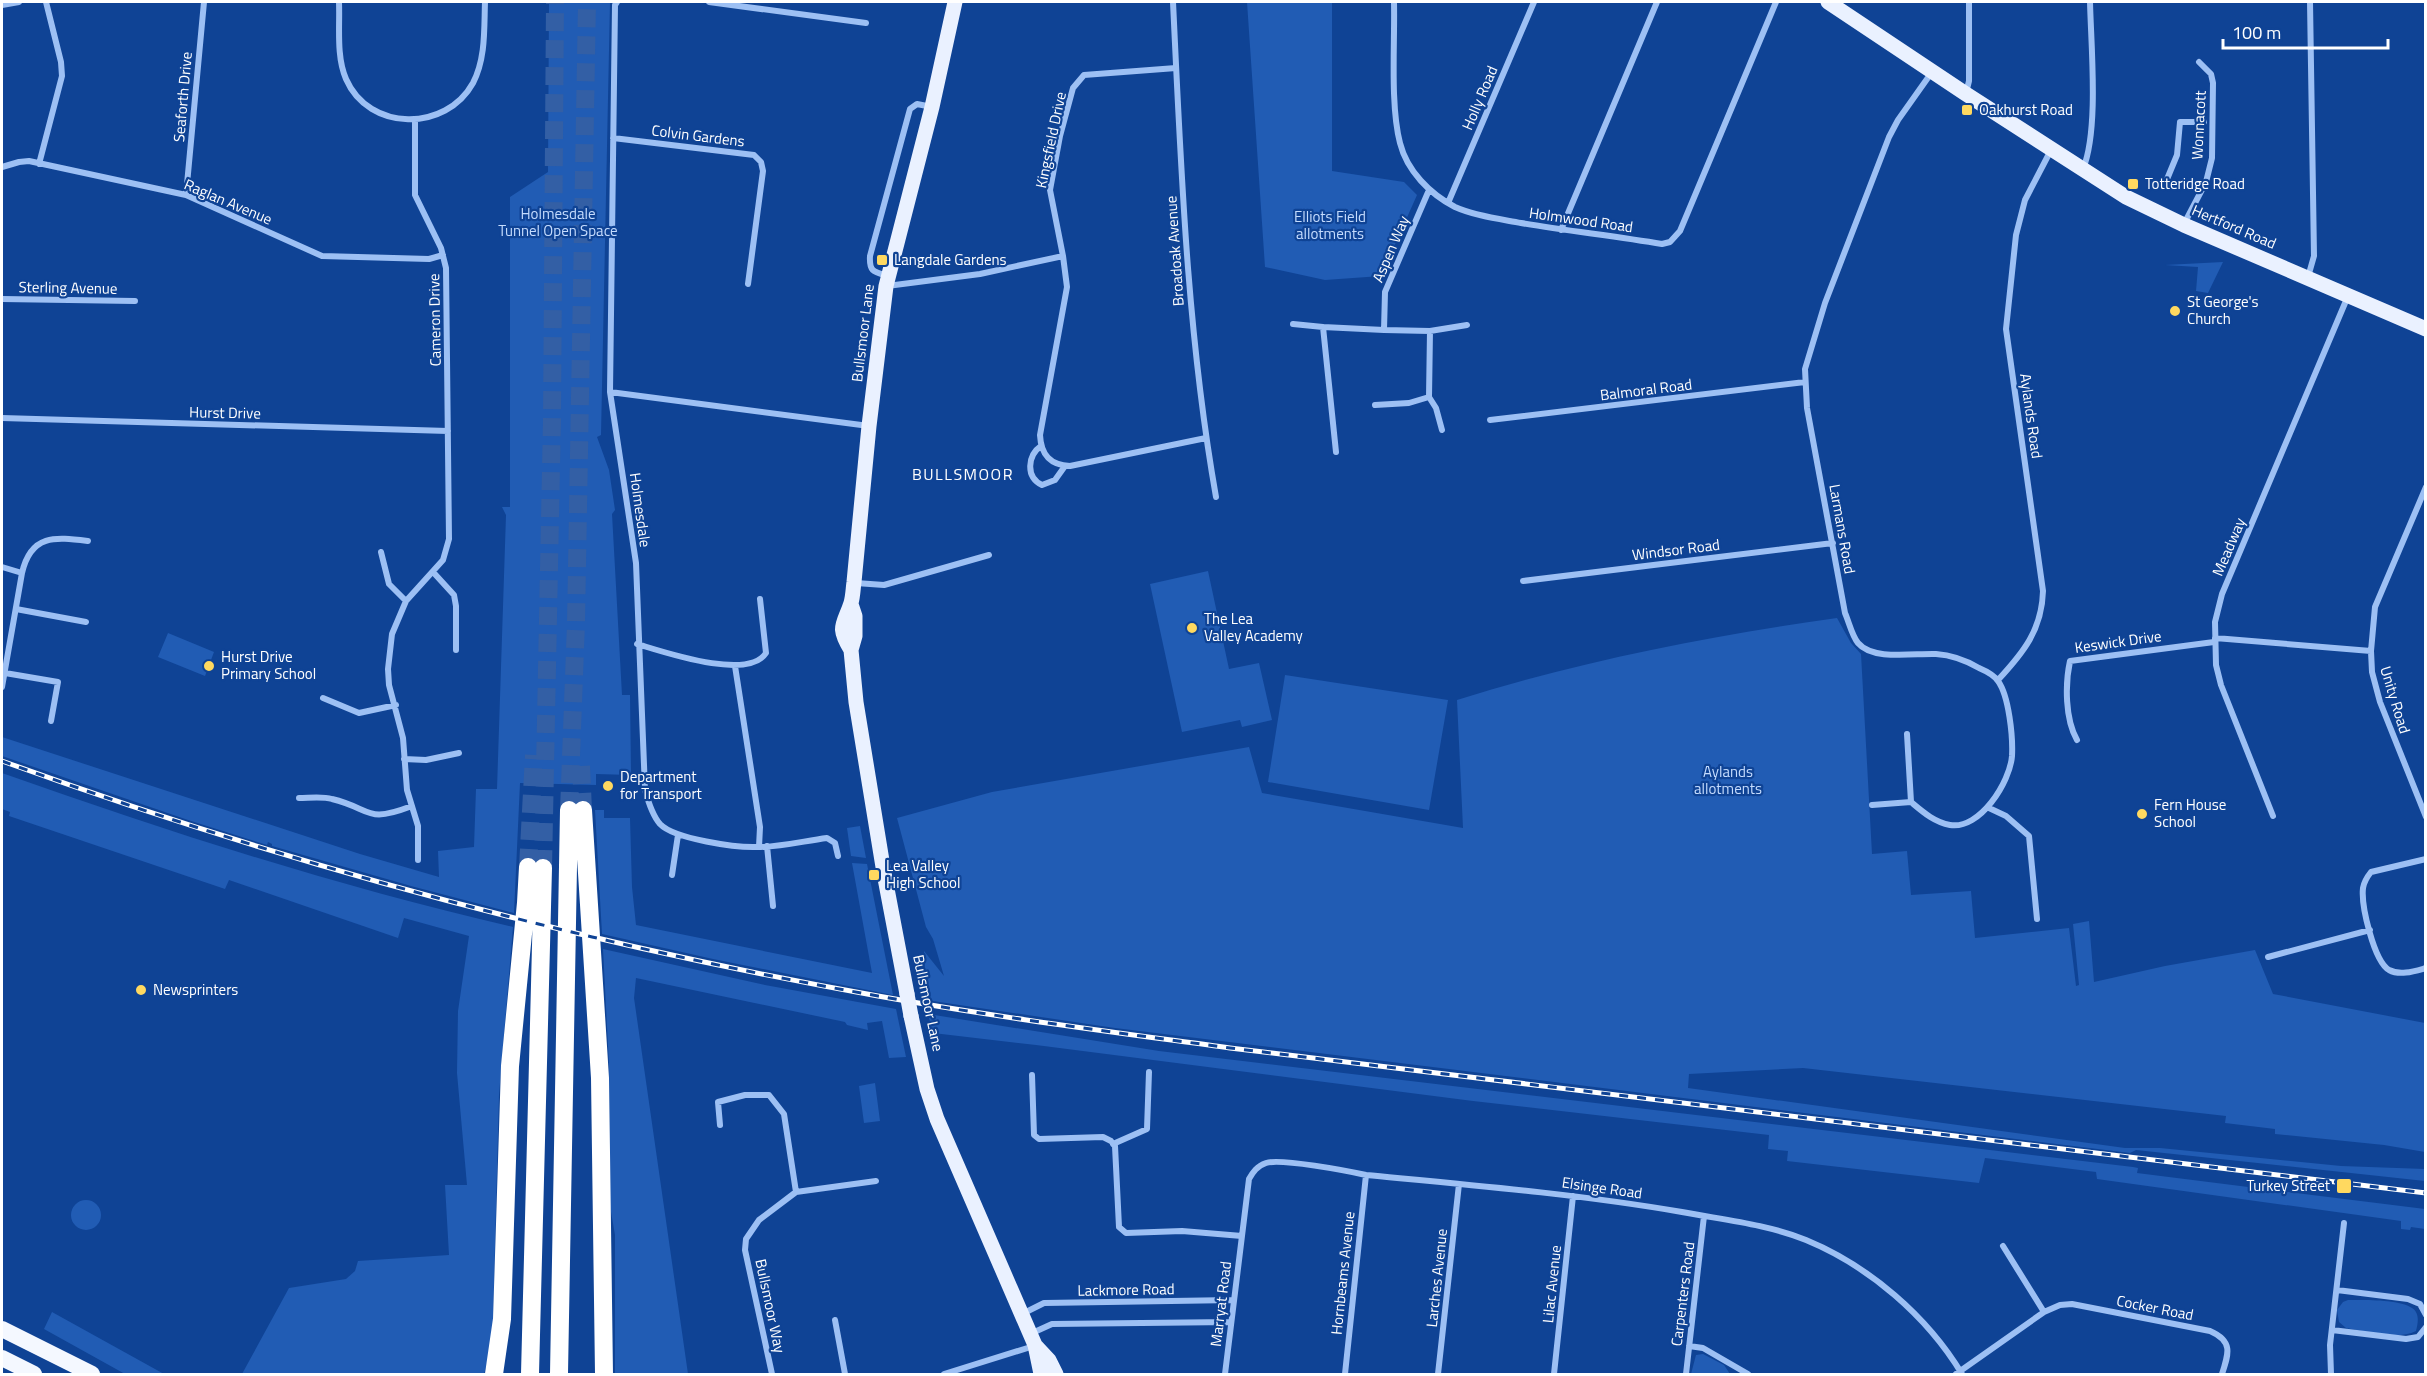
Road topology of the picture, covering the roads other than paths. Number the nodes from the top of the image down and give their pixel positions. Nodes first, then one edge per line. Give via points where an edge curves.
1 (19, 2) edge
2 (46, 2) edge
3 (204, 2) edge
4 (339, 2) edge
5 (485, 2) edge
6 (617, 2) edge
7 (709, 2) edge
8 (731, 2) edge
9 (954, 2) edge
10 (1173, 2) edge
11 (1394, 2) edge
12 (1534, 2) edge
13 (1656, 2) edge
14 (1776, 2) edge
15 (1828, 2) edge
16 (1969, 2) edge
17 (2090, 2) edge
18 (2310, 2) edge
19 (723, 4) junction
20 (2, 5) edge
21 (866, 23) dead end
22 (2199, 62) dead end
23 (1176, 68) junction
24 (1932, 72) junction
25 (1966, 94) junction
26 (932, 107) junction
27 (415, 120) junction
28 (2204, 122) dead end
29 (614, 138) junction
30 (2052, 149) junction
31 (39, 164) junction
32 (2, 167) edge
33 (2083, 169) junction
34 (2165, 184) dead end
35 (1429, 190) junction
36 (186, 195) junction
37 (1448, 203) junction
38 (2184, 225) junction
39 (1561, 230) junction
40 (443, 255) junction
41 (1064, 256) junction
42 (2307, 277) junction
43 (888, 281) junction
44 (748, 284) dead end
45 (2348, 295) junction
46 (2, 299) edge
47 (135, 302) dead end
48 (1293, 324) dead end
49 (1467, 325) dead end
50 (1323, 327) junction
51 (2426, 328) edge
52 (1384, 330) junction
53 (1430, 331) junction
54 (1805, 382) junction
55 (610, 392) junction
56 (1430, 397) junction
57 (1375, 405) dead end
58 (2, 418) edge
59 (1490, 420) dead end
60 (869, 426) junction
61 (1442, 430) dead end
62 (448, 431) junction
63 (1206, 438) junction
64 (1041, 446) junction
65 (1336, 452) dead end
66 (1065, 466) junction
67 (2426, 487) edge
68 (1216, 497) dead end
69 (88, 541) dead end
70 (1833, 543) junction
71 (381, 552) dead end
72 (989, 555) dead end
73 (2, 567) edge
74 (433, 572) junction
75 (22, 573) junction
76 (1523, 581) dead end
77 (854, 582) junction
78 (760, 599) dead end
79 (406, 602) junction
80 (16, 609) junction
81 (86, 622) dead end
82 (2214, 640) junction
83 (638, 644) junction
84 (456, 650) dead end
85 (2371, 651) junction
86 (735, 666) junction
87 (5, 673) junction
88 (1998, 680) junction
89 (2, 687) edge
90 (323, 698) dead end
91 (396, 705) junction
92 (51, 721) dead end
93 (1907, 734) dead end
94 (2077, 740) dead end
95 (459, 753) dead end
96 (404, 759) junction
97 (299, 798) dead end
98 (1911, 802) junction
99 (1872, 805) dead end
100 (412, 806) junction
101 (1989, 808) junction
102 (2273, 816) dead end
103 (2426, 817) edge
104 (678, 835) junction
105 (767, 846) junction
106 (759, 847) junction
107 (838, 856) dead end
108 (2426, 859) edge
109 (418, 860) dead end
110 (672, 875) dead end
111 (773, 906) dead end
112 (2037, 919) dead end
113 (2370, 930) junction
114 (2268, 957) dead end
115 (2426, 968) edge
116 (1149, 1072) dead end
117 (1032, 1075) dead end
118 (720, 1125) dead end
119 (1113, 1144) junction
120 (1366, 1175) junction
121 (876, 1181) dead end
122 (1459, 1184) junction
123 (796, 1192) junction
124 (1573, 1196) junction
125 (1704, 1216) junction
126 (2344, 1223) dead end
127 (1242, 1236) junction
128 (2003, 1246) dead end
129 (2337, 1290) junction
130 (1234, 1300) junction
131 (2044, 1312) junction
132 (1021, 1314) junction
133 (2426, 1315) edge
134 (835, 1320) dead end
135 (1231, 1322) junction
136 (2426, 1327) edge
137 (2, 1329) edge
138 (2332, 1330) junction
139 (1033, 1340) junction
140 (1689, 1346) junction
141 (2, 1358) edge
142 (34, 1374) edge
143 (92, 1374) edge
144 (494, 1374) edge
145 (530, 1374) edge
146 (559, 1374) edge
147 (604, 1374) edge
148 (772, 1374) edge
149 (845, 1374) edge
150 (944, 1374) edge
151 (1041, 1374) edge
152 (1056, 1374) edge
153 (1225, 1374) edge
154 (1345, 1374) edge
155 (1438, 1374) edge
156 (1554, 1374) edge
157 (1686, 1374) edge
158 (1748, 1374) edge
159 (1960, 1374) edge
160 (2222, 1374) edge
161 (2331, 1374) edge

1 - 20 street
2 - 31 street via 62,76
3 - 36 street, Seaforth Drive
4 - 27 street via 341,60 351,88 378,112 399,120
5 - 27 street via 481,63 470,88 446,110
6 - 29 street, Holmesdale
7 - 19 street
8 - 19 street
9 - 26 main road, Bullsmoor Lane
10 - 23 street, Broadoak Avenue
11 - 35 street, Holmwood Road via 1395,105 1400,143 1408,164
12 - 37 street, Holly Road
13 - 39 street
14 - 39 street, Holmwood Road via 1680,231 1670,242
15 - 24 main road, Hertford Road
16 - 25 street via 1970,81
17 - 33 street via 2092,104 2090,145
18 - 42 street via 2314,256
19 - 21 street
22 - 38 street, Wonnacott via 2211,74 2213,83 2212,158 2206,182
23 - 41 street, Kingsfield Drive via 1084,75 1073,88 1050,190
23 - 63 street, Broadoak Avenue via 1186,257
24 - 25 main road, Hertford Road
24 - 54 street, Larmans Road via 1889,137 1826,303 1804,369
25 - 30 main road, Hertford Road
26 - 43 main road, Bullsmoor Lane
26 - 43 street via 917,104 910,109 870,256 869,265
27 - 40 street, Cameron Drive via 415,195
28 - 34 street via 2180,122 2176,155
29 - 44 street, Colvin Gardens via 754,155 763,171
29 - 55 street, Holmesdale
30 - 33 main road, Hertford Road
30 - 88 street, Aylands Road via 2025,200 2016,235 2006,328 2043,591 2042,608 2024,651
31 - 32 street, Raglan Avenue via 19,162
31 - 36 street, Raglan Avenue
33 - 38 main road, Hertford Road via 2126,197
35 - 37 street, Holmwood Road
35 - 52 street, Aspen Way via 1385,292
36 - 40 street, Raglan Avenue via 322,256 429,259
37 - 39 street, Holmwood Road via 1473,213
38 - 42 main road, Hertford Road
40 - 62 street, Cameron Drive
41 - 43 street via 980,274
41 - 64 street, Kingsfield Drive via 1067,287
42 - 45 main road, Hertford Road
43 - 60 main road, Bullsmoor Lane
45 - 51 main road, Hertford Road
45 - 82 street, Meadway via 2222,594
46 - 47 street, Sterling Avenue
48 - 50 street
49 - 53 street
50 - 52 street
50 - 65 street
52 - 53 street
53 - 56 street
54 - 59 street, Balmoral Road
54 - 70 street, Larmans Road
55 - 60 street
55 - 83 street, Holmesdale via 636,563
56 - 57 street
56 - 61 street
58 - 62 street, Hurst Drive
60 - 77 main road, Bullsmoor Lane
62 - 74 street, Cameron Drive via 449,526 446,553
63 - 66 street, Kingsfield Drive
63 - 68 street, Broadoak Avenue
64 - 66 street via 1052,462
64 - 66 street, Kingsfield Drive via 1030,458 1036,482 1055,480
67 - 85 street, Unity Road via 2375,607
69 - 75 street via 58,537 45,540 30,553
70 - 76 street, Windsor Road
70 - 88 street, Larmans Road via 1845,613 1857,643 1873,653 1939,654 1967,662
71 - 79 street via 389,584
72 - 77 street via 884,585
73 - 75 street
74 - 79 street, Cameron Drive
74 - 84 street via 454,595
75 - 80 street
77 - 132 main road, Bullsmoor Lane, bridge via 850,604 855,616 851,650 866,765 927,1089
78 - 86 street via 766,653 759,662
79 - 91 street, Cameron Drive via 388,651 389,685
80 - 81 street
80 - 87 street
82 - 85 street, Keswick Drive
82 - 94 street, Keswick Drive via 2070,661 2070,728
82 - 102 street, Meadway via 2220,685
83 - 86 street via 681,658
83 - 104 street, Holmesdale via 645,790 660,825
85 - 103 street, Unity Road via 2380,702
86 - 106 street via 760,827
87 - 89 street
87 - 92 street via 58,682
88 - 101 street via 2008,713 2012,758
90 - 91 street via 359,713
91 - 96 street, Cameron Drive
93 - 98 street
95 - 96 street via 426,760
96 - 100 street, Cameron Drive
97 - 100 street via 330,798 376,816
98 - 99 street
98 - 101 street via 1929,818 1952,825
100 - 109 street, Cameron Drive via 419,835
101 - 112 street via 2006,816 2029,836
104 - 106 street, Holmesdale
104 - 110 street
105 - 106 street, Holmesdale
105 - 107 street, Holmesdale via 827,838 835,843
105 - 111 street
108 - 113 street via 2371,872 2366,878 2362,897
113 - 114 street
113 - 115 street via 2382,965 2391,971
116 - 119 street via 1147,1129
117 - 119 street via 1034,1135 1039,1139 1103,1137
118 - 123 street via 718,1102 746,1095 769,1095 784,1114
119 - 127 street via 1119,1227 1126,1233
120 - 122 street, Elsinge Road
120 - 127 street, Elsinge Road via 1267,1162 1255,1169 1249,1179
120 - 154 street, Hornbeams Avenue
121 - 123 street, Bullsmoor Way
122 - 124 street, Elsinge Road
122 - 155 street, Larches Avenue
123 - 148 street, Bullsmoor Way via 759,1220 745,1250
124 - 125 street, Elsinge Road
124 - 156 street, Lilac Avenue
125 - 140 street, Carpenters Road
125 - 159 street, Elsinge Road via 1756,1225 1806,1240 1868,1274 1935,1336
126 - 129 street
127 - 130 street, Marryat Road
128 - 131 street
129 - 133 street via 2408,1299 2420,1304
129 - 138 street
130 - 132 street, Lackmore Road via 1044,1303
130 - 135 street, Marryat Road
131 - 159 street, Cocker Road
131 - 160 street, Cocker Road via 2072,1304 2210,1331 2222,1336 2227,1346
132 - 139 main road, Bullsmoor Lane
134 - 149 street
135 - 139 street via 1052,1324
135 - 153 street, Marryat Road
136 - 138 street via 2418,1337 2406,1339
137 - 143 highway
138 - 161 street
139 - 150 street
139 - 151 main road, Bullsmoor Lane
139 - 152 main road, Bullsmoor Lane
140 - 157 street, Carpenters Road
140 - 158 street via 1703,1348
141 - 142 highway
144 - 145 highway via 502,1319 510,1066 535,867
146 - 147 highway via 576,810 600,1078

